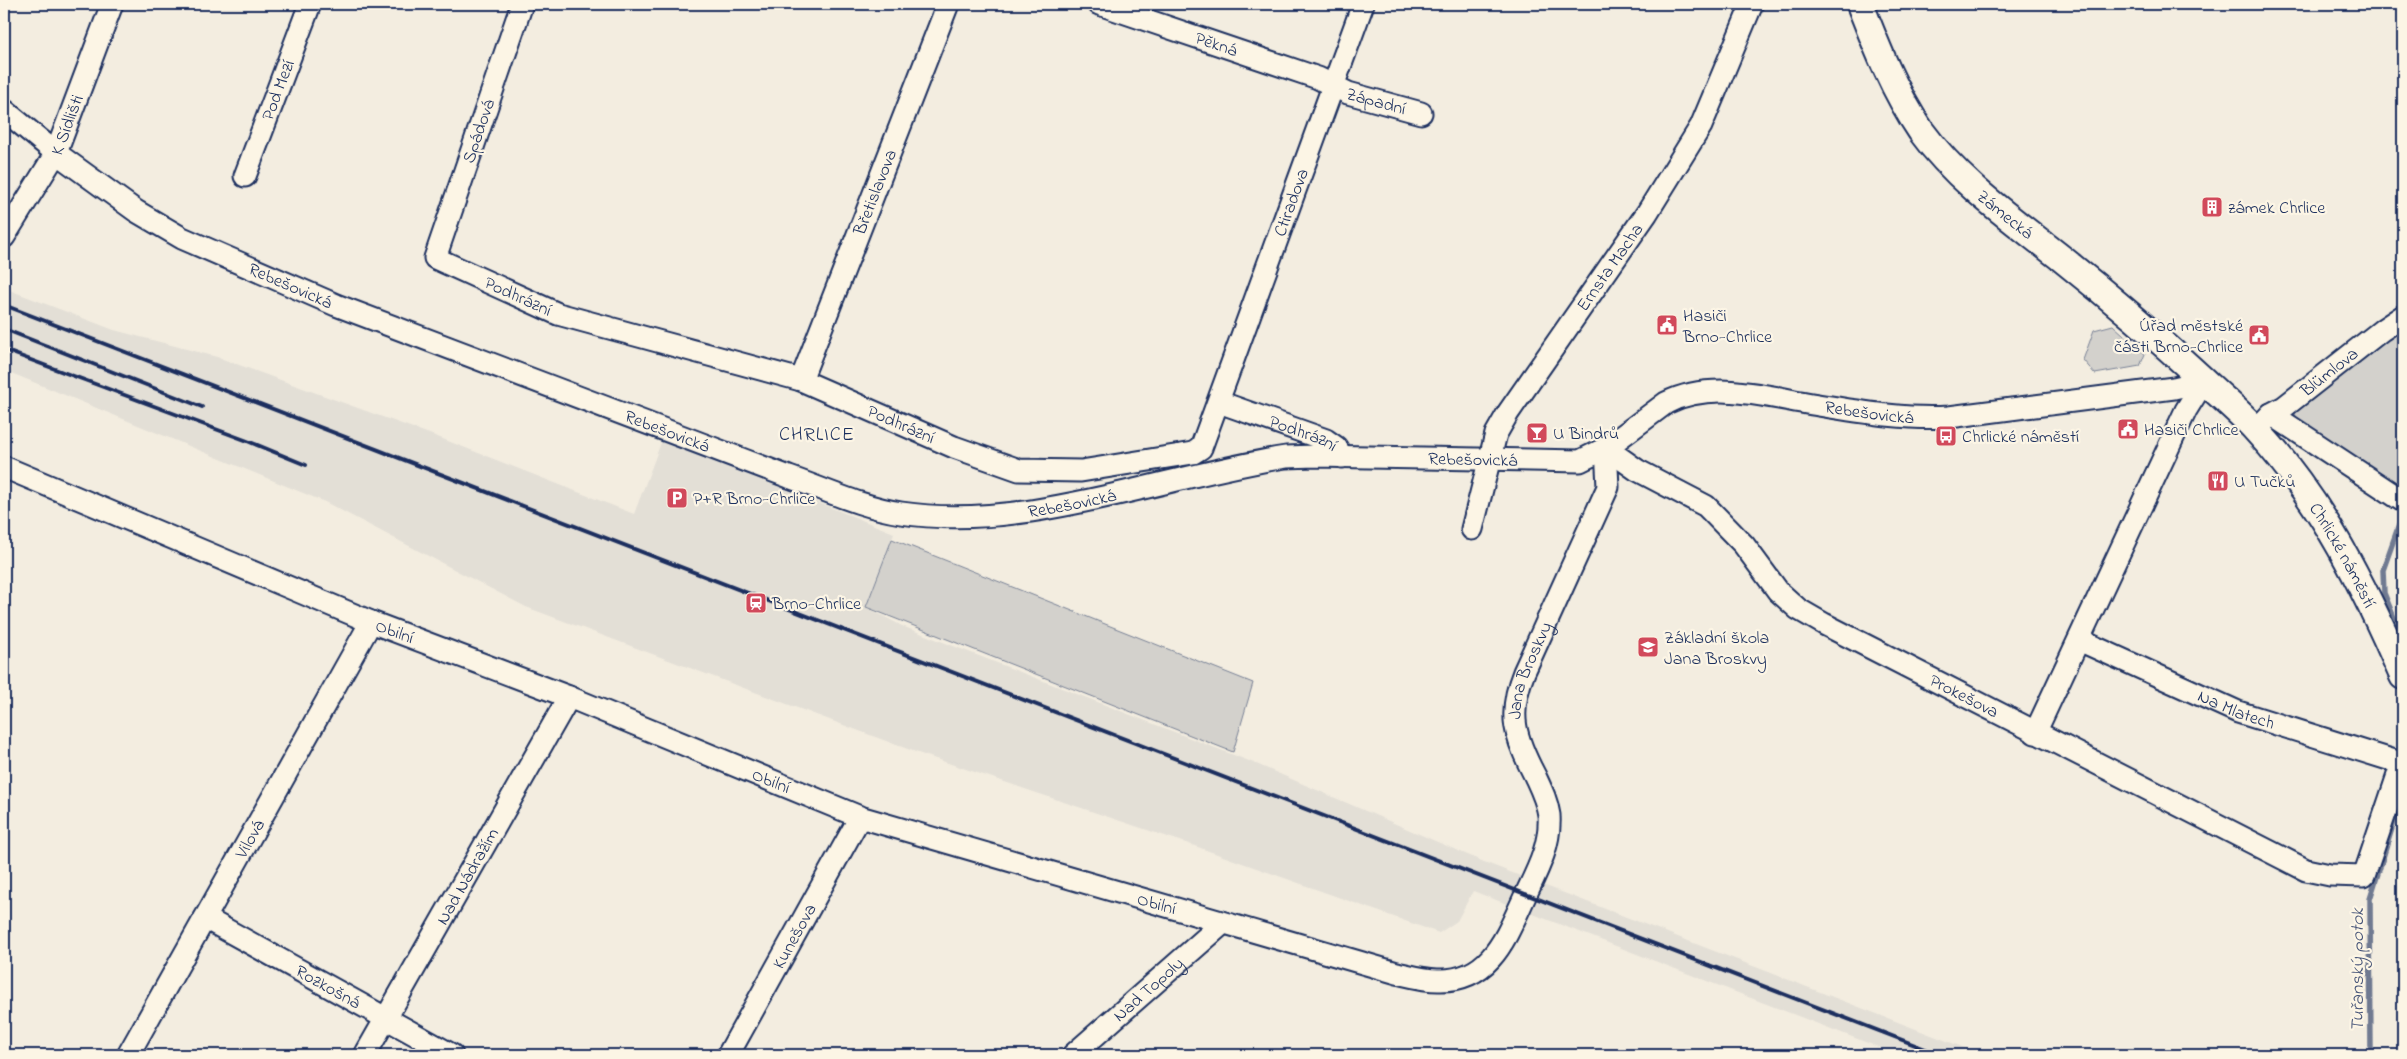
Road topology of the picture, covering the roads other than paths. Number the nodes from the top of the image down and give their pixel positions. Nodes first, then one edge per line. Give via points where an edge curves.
1 (112, 4) edge
2 (310, 4) edge
3 (522, 4) edge
4 (948, 4) edge
5 (1099, 4) edge
6 (1362, 4) edge
7 (1752, 4) edge
8 (1860, 4) edge
9 (1333, 85) junction
10 (4, 110) edge
11 (1421, 113) dead end
12 (56, 153) junction
13 (245, 176) dead end
14 (4, 237) edge
15 (435, 258) joint
16 (2403, 316) edge
17 (801, 380) junction
18 (2204, 381) junction
19 (1219, 402) junction
20 (2264, 422) junction
21 (1606, 448) junction
22 (1342, 457) junction
23 (1491, 460) junction
24 (4, 467) edge
25 (2403, 501) edge
26 (1472, 529) dead end
27 (371, 622) junction
28 (2079, 640) junction
29 (2403, 676) edge
30 (569, 697) junction
31 (2035, 732) junction
32 (2402, 762) edge
33 (860, 817) junction
34 (1526, 895) joint
35 (205, 918) junction
36 (1223, 923) junction
37 (386, 1019) junction
38 (128, 1055) edge
39 (365, 1055) edge
40 (452, 1055) edge
41 (728, 1055) edge
42 (1072, 1055) edge

1 - 12 street, K Sídlišti
2 - 13 street, Pod Mezí
3 - 15 street, Spádová
4 - 17 street, Břetislavova
5 - 9 street, Pěkná
6 - 9 street, Ctiradova
7 - 23 street, Ernsta Macha via 1701,126 1647,213 1508,413 1496,434
8 - 18 street, Zámecká via 1884,65 1905,106 1944,158 1992,203 2094,284
9 - 11 street, Západní via 1348,93
9 - 19 street, Ctiradova
10 - 12 street, Rebešovická
12 - 14 street, K Sídlišti
12 - 22 street, Rebešovická via 136,211 182,238 231,260 336,305 861,504 927,515 994,514 1074,503 1266,460
15 - 17 street, Podhrázní via 558,314
16 - 20 street, Blümlova
17 - 19 street, Podhrázní via 954,447 1019,470 1081,471 1193,453 1203,445
18 - 20 street, Chrlické náměstí
18 - 21 street, Rebešovická via 2174,388 1918,419 1739,392 1703,391 1666,403
18 - 28 street via 2186,410
19 - 22 street, Podhrázní via 1326,440
20 - 25 street
20 - 29 street, Chrlické náměstí via 2354,570
21 - 23 street, Rebešovická via 1574,462
21 - 31 street, Prokešova via 1637,470 1706,506 1744,545 1778,592 1798,609
21 - 34 street, Jana Broskvy via 1608,487 1524,672 1515,700 1515,731 1542,791 1549,823 1542,860
22 - 23 street, Rebešovická
23 - 26 street, Ernsta Macha
24 - 27 street, Obilní
27 - 30 street, Obilní
27 - 35 street, Vilová
28 - 31 street
28 - 32 street, Na Mlatech via 2238,712
30 - 33 street, Obilní
30 - 37 street, Nad Nádražím
31 - 32 street, Prokešova via 2306,870 2330,875 2364,876
33 - 36 street, Obilní
33 - 41 street, Kunešova
34 - 36 street, Obilní via 1494,956 1481,968 1450,980 1428,980 1397,973
35 - 37 street, Rozkošná
35 - 38 street, Vilová
36 - 42 street, Nad Topoly
37 - 39 street, Nad Nádražím
37 - 40 street, Rozkošná

